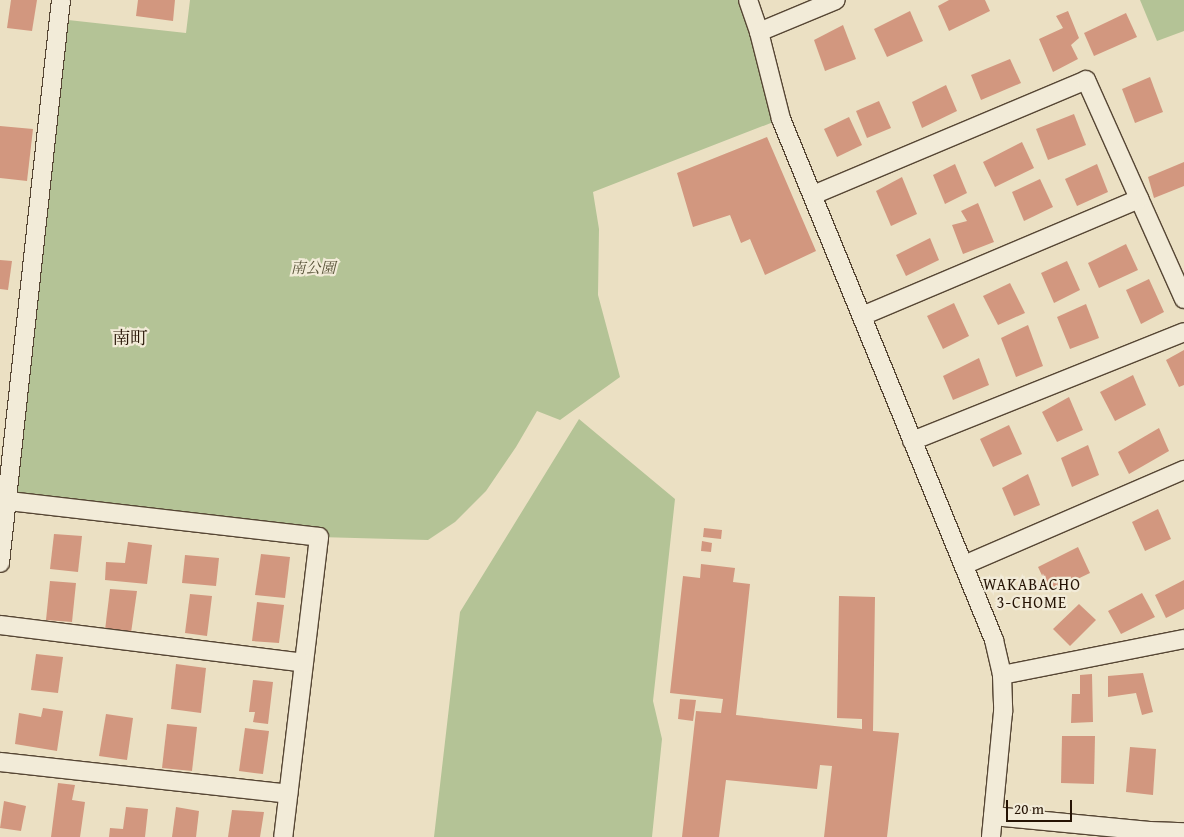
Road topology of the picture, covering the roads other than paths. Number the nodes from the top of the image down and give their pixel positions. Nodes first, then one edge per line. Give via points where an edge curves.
1 (61, 0) edge
2 (748, 0) edge
3 (836, 0) edge
4 (759, 32) junction
5 (813, 195) junction
6 (1140, 199) junction
7 (1184, 300) edge
8 (862, 316) junction
9 (1184, 332) edge
10 (912, 440) junction
11 (1184, 470) edge
12 (3, 500) edge
13 (0, 563) edge
14 (964, 565) junction
15 (0, 625) edge
16 (1184, 639) edge
17 (304, 663) junction
18 (1002, 675) junction
19 (0, 762) edge
20 (288, 794) junction
21 (993, 816) junction
22 (1184, 832) edge
23 (283, 837) edge
24 (991, 837) edge

1 - 12 street
2 - 4 street
3 - 4 street
4 - 5 street via 781,119
5 - 6 street via 1086,80
5 - 8 street
6 - 7 street
6 - 8 street
8 - 10 street
9 - 10 street
10 - 14 street
11 - 14 street
12 - 13 street
12 - 17 street via 320,537
14 - 18 street via 994,640
15 - 17 street
16 - 18 street
17 - 20 street
18 - 21 street via 1003,712
19 - 20 street
20 - 23 street
21 - 22 street
21 - 24 street

